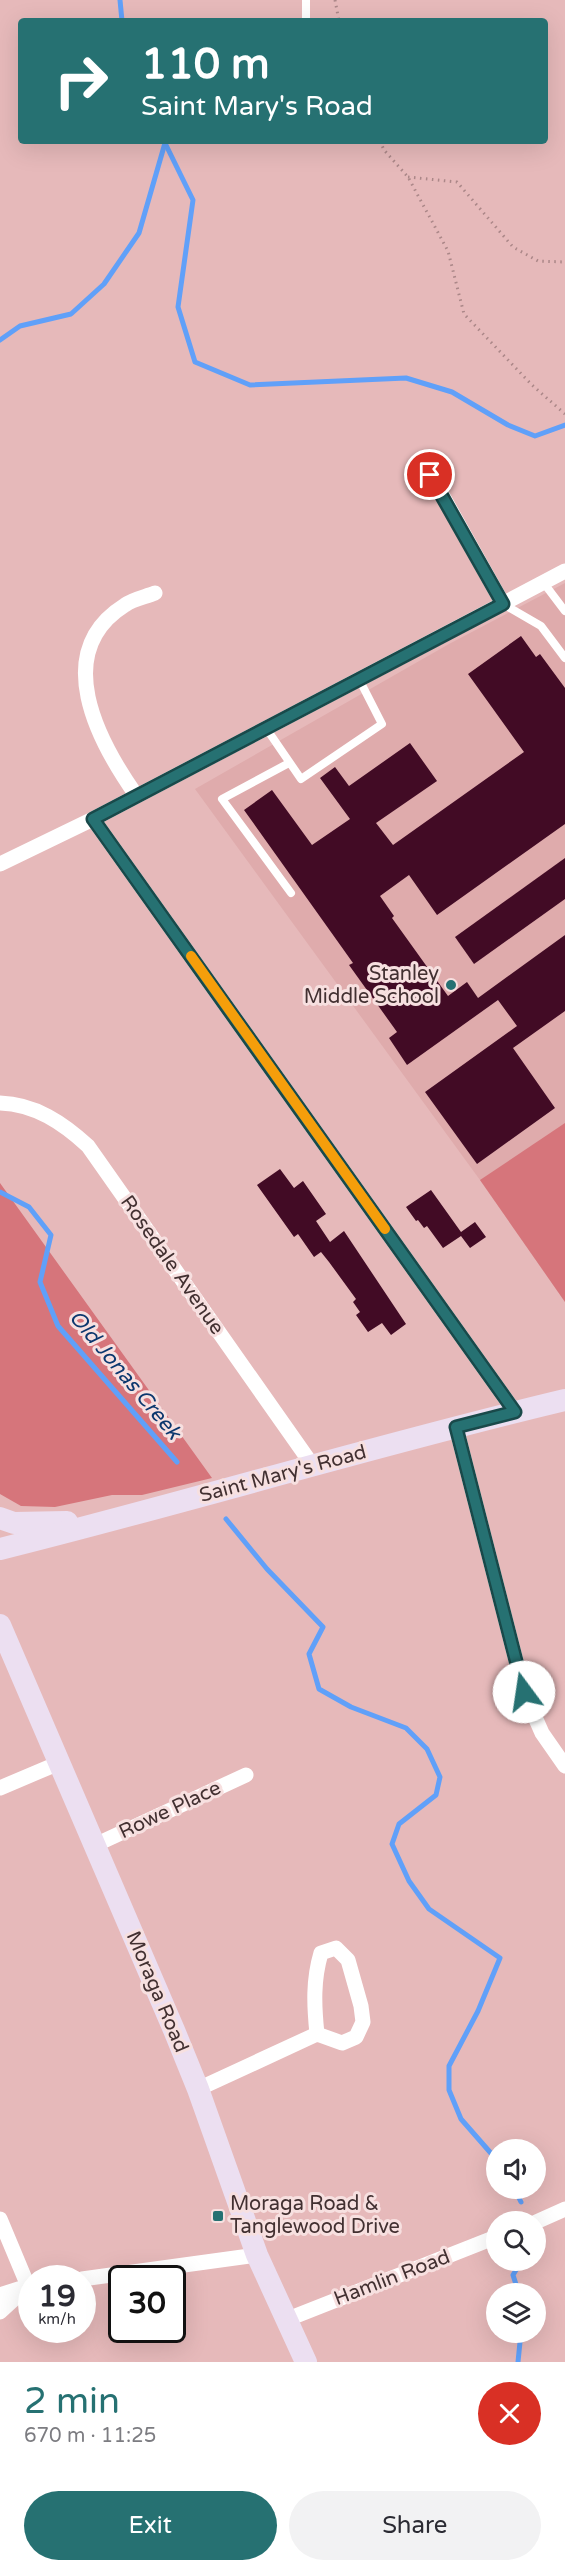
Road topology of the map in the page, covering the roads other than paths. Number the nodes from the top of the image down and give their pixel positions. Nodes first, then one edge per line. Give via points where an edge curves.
1 (306, 0) edge
2 (306, 18) edge
3 (430, 475) dead end
4 (565, 571) edge
5 (543, 582) junction
6 (155, 593) dead end
7 (503, 604) junction
8 (565, 611) edge
9 (565, 658) edge
10 (359, 679) junction
11 (266, 728) junction
12 (289, 763) junction
13 (136, 795) junction
14 (93, 819) junction
15 (0, 864) edge
16 (291, 893) dead end
17 (0, 1103) edge
18 (565, 1400) edge
19 (515, 1412) junction
20 (456, 1427) junction
21 (313, 1466) junction
22 (0, 1518) edge
23 (116, 1520) junction
24 (0, 1549) edge
25 (1, 1630) edge
26 (59, 1763) junction
27 (565, 1766) edge
28 (246, 1775) dead end
29 (0, 1788) edge
30 (94, 1845) junction
31 (318, 2034) junction
32 (198, 2089) junction
33 (565, 2209) edge
34 (546, 2218) edge
35 (0, 2219) edge
36 (486, 2241) edge
37 (257, 2256) junction
38 (21, 2265) edge
39 (96, 2277) edge
40 (18, 2290) edge
41 (0, 2295) edge
42 (18, 2296) edge
43 (0, 2312) edge
44 (288, 2319) junction
45 (306, 2362) edge

1 - 2 lane
3 - 7 street
4 - 5 street
5 - 7 street
5 - 8 lane
6 - 13 street via 126,604 106,619 85,659 88,702 94,723
7 - 9 lane via 541,626
7 - 10 street
10 - 11 street
10 - 12 lane via 382,724 301,779
11 - 12 lane
11 - 13 street
12 - 16 lane via 222,799
13 - 14 street
14 - 15 street
14 - 19 street
17 - 21 street, Rosedale Avenue via 14,1103 41,1112 67,1126 88,1146
18 - 19 main road, Saint Mary's Road
19 - 20 main road, Saint Mary's Road
20 - 21 main road, Saint Mary's Road
20 - 27 street via 524,1692 542,1733
21 - 23 main road, Saint Mary's Road
22 - 23 main road via 14,1524
23 - 24 main road, Saint Mary's Road
25 - 26 main road, Moraga Road
26 - 29 street
26 - 30 main road, Moraga Road
28 - 30 street, Rowe Place
30 - 32 main road, Moraga Road
31 - 31 street via 342,2043 356,2037 363,2022 348,1960 336,1948 321,1953 315,1972
31 - 32 street
32 - 37 main road, Moraga Road
33 - 34 street
35 - 38 street
36 - 44 street, Hamlin Road
37 - 39 street
37 - 44 main road, Moraga Road
40 - 41 street
42 - 43 street
44 - 45 main road, Moraga Road

